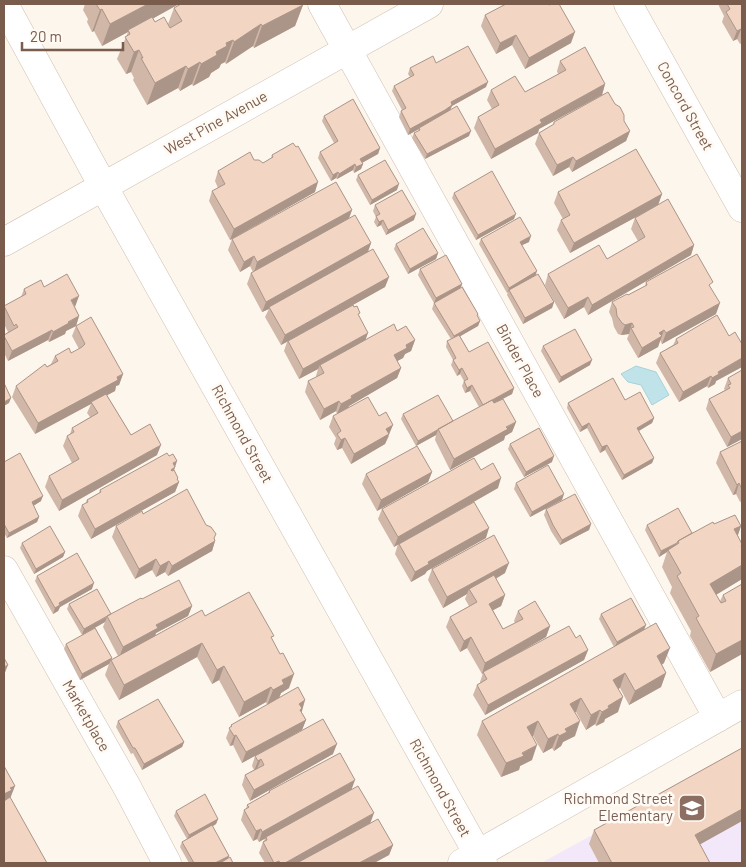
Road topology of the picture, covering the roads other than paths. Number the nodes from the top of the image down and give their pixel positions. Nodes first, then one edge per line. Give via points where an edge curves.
1 (4, 4) edge
2 (322, 4) edge
3 (429, 4) edge
4 (628, 4) edge
5 (347, 49) junction
6 (104, 186) junction
7 (742, 208) edge
8 (4, 242) edge
9 (4, 570) edge
10 (742, 704) edge
11 (718, 718) junction
12 (474, 860) edge
13 (167, 863) edge

1 - 6 street, Richmond Street
2 - 5 street, Binder Place
3 - 5 street, West Pine Avenue
4 - 7 street, Concord Street
5 - 6 street, West Pine Avenue
5 - 11 street, Binder Place
6 - 8 street, West Pine Avenue
6 - 12 street, Richmond Street
9 - 13 street, Marketplace
10 - 11 street
11 - 12 street

